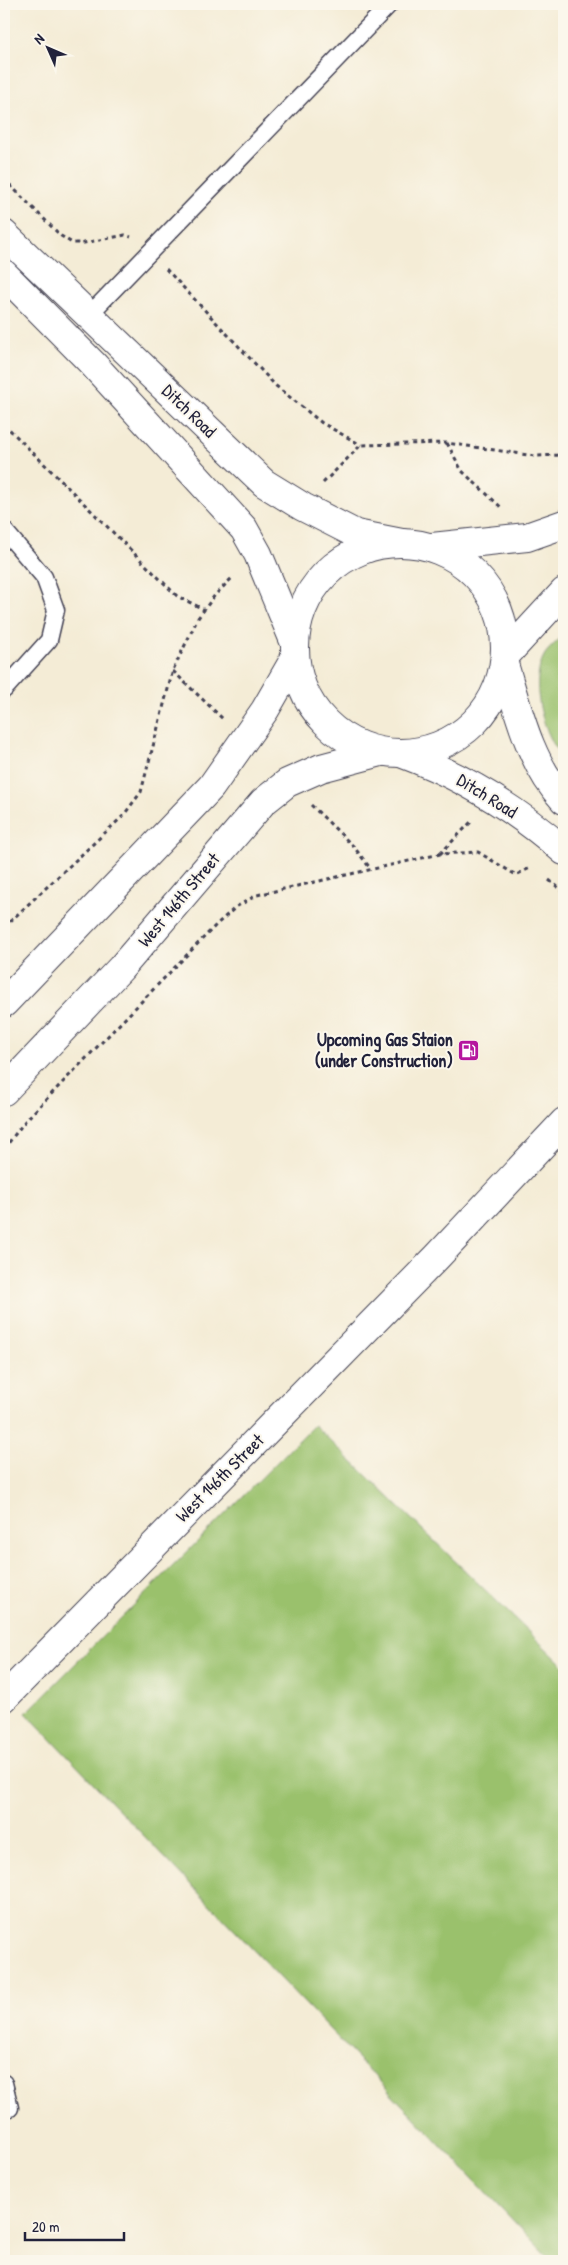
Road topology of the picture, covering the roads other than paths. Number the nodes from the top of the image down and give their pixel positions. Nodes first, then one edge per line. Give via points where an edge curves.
1 (390, 4) edge
2 (4, 234) edge
3 (4, 274) edge
4 (88, 316) junction
5 (564, 524) edge
6 (4, 530) edge
7 (402, 543) junction
8 (431, 547) junction
9 (564, 592) edge
10 (295, 649) junction
11 (504, 660) junction
12 (4, 690) edge
13 (392, 753) junction
14 (564, 800) edge
15 (564, 851) edge
16 (4, 1003) edge
17 (4, 1091) edge
18 (564, 1122) edge
19 (4, 1698) edge
20 (4, 2083) edge
21 (10, 2108) dead end

1 - 4 lane
2 - 4 street, Ditch Road
3 - 10 street via 92,363 244,529 258,554
4 - 7 street, Ditch Road via 264,482 302,508 356,534
5 - 8 street via 527,537
6 - 12 lane via 44,577 56,610 48,640
7 - 8 street
7 - 10 street via 370,547 329,570 302,610
8 - 11 street via 468,567 487,588 500,613
9 - 11 street
10 - 13 street, Ditch Road via 303,691 322,720 349,741
10 - 16 street via 265,710 211,787
11 - 13 street, West 146th Street via 494,695 469,727 434,748
11 - 14 street via 535,756
13 - 15 street, Ditch Road via 442,770 495,798
13 - 17 street, West 146th Street via 321,768 287,783 263,802 121,968
18 - 19 street, West 146th Street via 437,1257
20 - 21 lane

